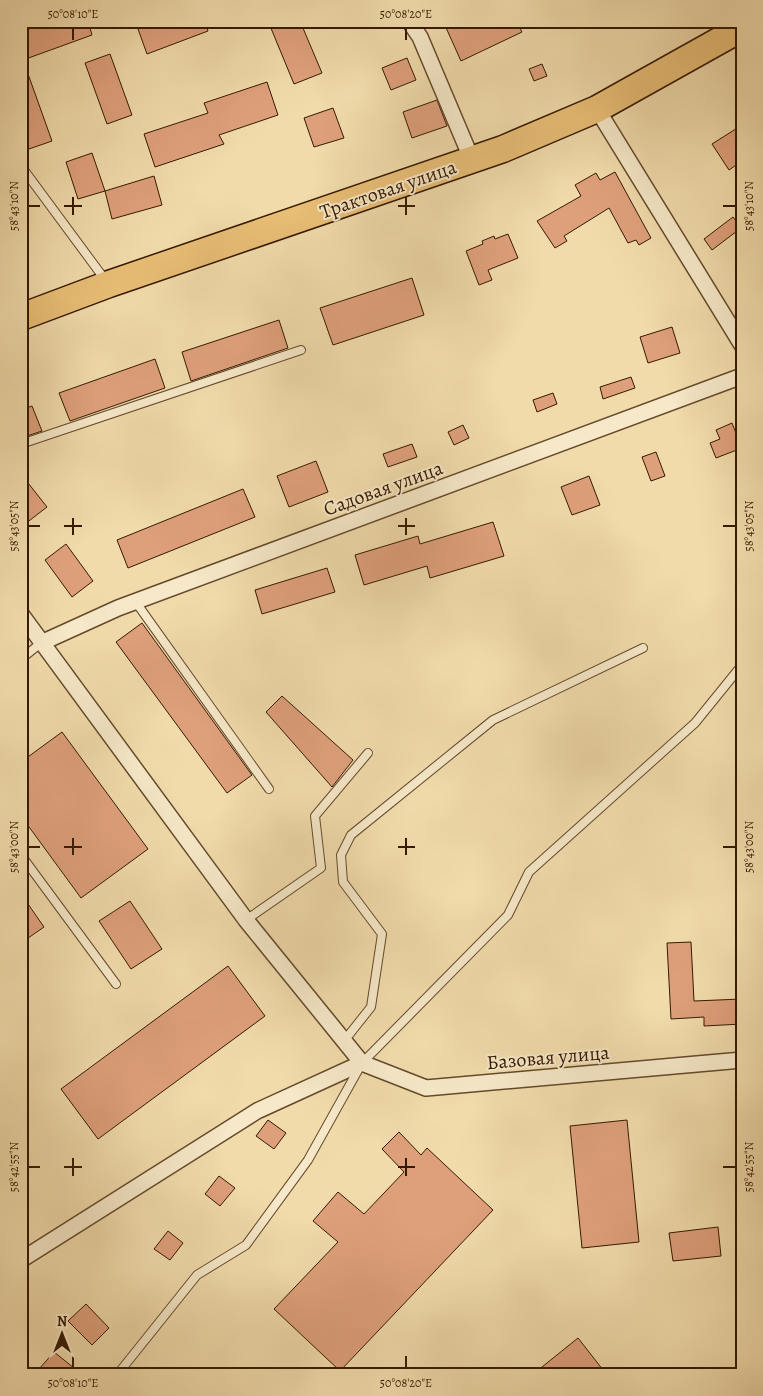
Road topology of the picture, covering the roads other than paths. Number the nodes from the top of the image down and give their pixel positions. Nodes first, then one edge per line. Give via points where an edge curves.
1 (409, 21) edge
2 (742, 28) edge
3 (597, 109) junction
4 (472, 160) junction
5 (21, 166) edge
6 (109, 284) junction
7 (21, 317) edge
8 (742, 345) edge
9 (301, 350) dead end
10 (742, 376) edge
11 (21, 444) edge
12 (135, 601) junction
13 (21, 614) edge
14 (41, 643) junction
15 (643, 648) dead end
16 (21, 659) edge
17 (742, 665) edge
18 (368, 753) dead end
19 (270, 789) dead end
20 (21, 856) edge
21 (246, 920) junction
22 (116, 984) dead end
23 (344, 1041) junction
24 (742, 1060) edge
25 (362, 1063) junction
26 (21, 1260) edge
27 (117, 1375) edge

1 - 4 street via 420,37
2 - 3 highway, Трактовая улица
3 - 4 highway, Трактовая улица
3 - 8 street
4 - 6 highway, Трактовая улица
5 - 6 lane
6 - 7 highway, Трактовая улица
9 - 11 lane
10 - 12 street, Садовая улица
12 - 14 street, Садовая улица
12 - 19 lane
13 - 14 street
14 - 16 lane
14 - 21 street
15 - 23 lane via 493,720 351,835 341,855 344,882 382,934 371,1007
17 - 25 lane via 695,723 529,872 508,915
18 - 21 lane via 315,816 321,868
20 - 22 lane
21 - 23 street
23 - 25 street
24 - 25 street, Базовая улица via 426,1088
25 - 26 street via 257,1111
25 - 27 lane via 308,1160 246,1245 197,1275

